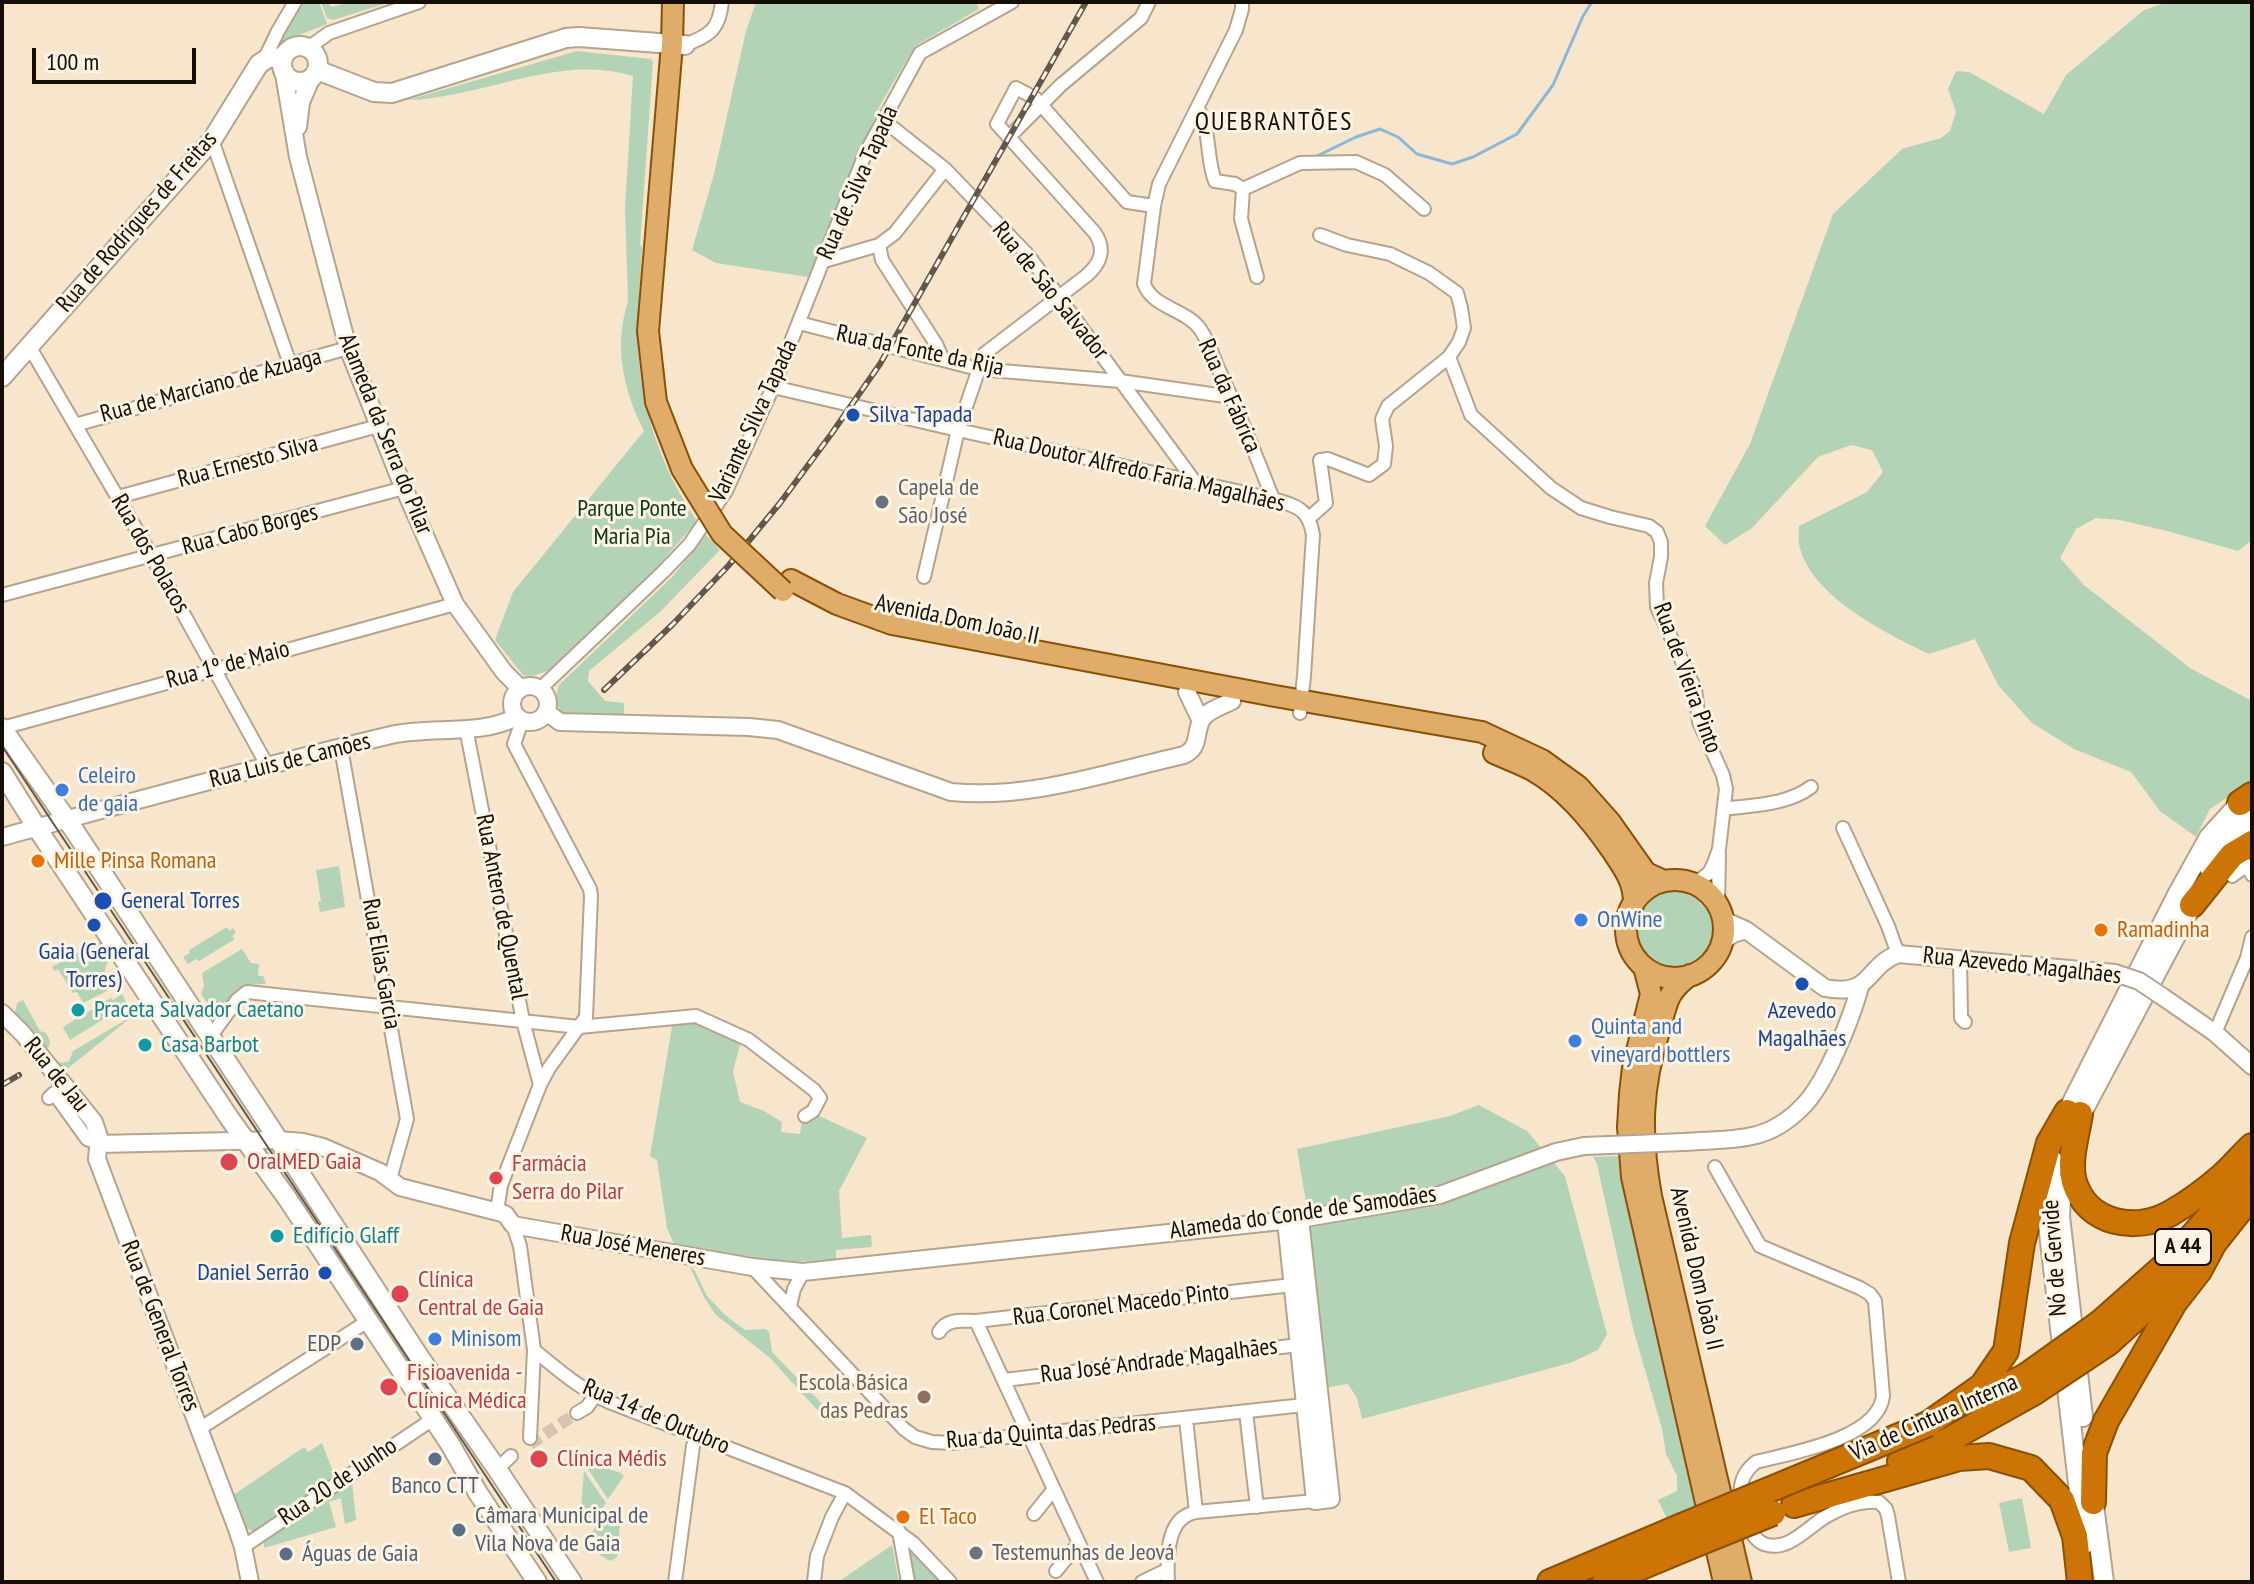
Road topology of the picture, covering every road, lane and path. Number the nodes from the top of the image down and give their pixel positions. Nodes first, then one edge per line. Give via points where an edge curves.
1 (295, 2) edge
2 (419, 2) edge
3 (673, 2) edge
4 (687, 2) edge
5 (722, 2) edge
6 (1012, 2) edge
7 (1149, 2) edge
8 (1242, 2) edge
9 (678, 45) junction
10 (308, 48) junction
11 (264, 60) junction
12 (284, 65) junction
13 (314, 74) junction
14 (1041, 105) junction
15 (1198, 109) junction
16 (883, 120) junction
17 (1009, 137) junction
18 (212, 140) junction
19 (298, 157) junction
20 (945, 169) junction
21 (1243, 189) junction
22 (1154, 206) junction
23 (1424, 209) dead end
24 (1320, 235) dead end
25 (879, 245) junction
26 (824, 261) junction
27 (1257, 277) dead end
28 (1059, 297) junction
29 (799, 323) junction
30 (29, 346) junction
31 (348, 348) junction
32 (1449, 357) junction
33 (943, 360) junction
34 (290, 364) junction
35 (978, 369) junction
36 (2, 377) edge
37 (1120, 381) junction
38 (773, 387) junction
39 (1232, 397) junction
40 (75, 425) junction
41 (378, 426) junction
42 (958, 430) junction
43 (1195, 482) junction
44 (404, 488) junction
45 (118, 497) junction
46 (1273, 499) junction
47 (1309, 518) junction
48 (152, 556) junction
49 (924, 577) dead end
50 (787, 585) junction
51 (2, 595) edge
52 (455, 604) junction
53 (214, 669) junction
54 (520, 688) junction
55 (540, 689) junction
56 (1187, 692) junction
57 (1232, 701) junction
58 (1301, 707) junction
59 (546, 712) junction
60 (519, 719) junction
61 (1201, 721) junction
62 (2, 728) edge
63 (466, 728) junction
64 (341, 748) junction
65 (267, 765) junction
66 (2, 772) edge
67 (1811, 787) dead end
68 (2249, 803) edge
69 (1724, 809) junction
70 (66, 820) junction
71 (37, 828) junction
72 (1843, 828) dead end
73 (2, 837) edge
74 (2252, 843) edge
75 (1719, 849) junction
76 (2252, 875) edge
77 (2232, 876) dead end
78 (1664, 881) junction
79 (1688, 882) junction
80 (1634, 903) junction
81 (2192, 905) junction
82 (1720, 910) junction
83 (1746, 930) junction
84 (2252, 937) edge
85 (1722, 942) junction
86 (1898, 954) junction
87 (1960, 958) junction
88 (1644, 967) junction
89 (1690, 975) junction
90 (1860, 987) junction
91 (389, 1007) junction
92 (2, 1013) edge
93 (523, 1021) junction
94 (1965, 1022) dead end
95 (579, 1027) junction
96 (2215, 1033) junction
97 (210, 1037) junction
98 (2252, 1066) edge
99 (540, 1085) junction
100 (49, 1098) dead end
101 (2074, 1113) junction
102 (805, 1116) dead end
103 (278, 1140) junction
104 (245, 1142) junction
105 (99, 1144) junction
106 (2252, 1146) edge
107 (2252, 1158) edge
108 (1715, 1167) dead end
109 (390, 1179) junction
110 (2252, 1195) edge
111 (497, 1211) junction
112 (1293, 1220) junction
113 (513, 1225) junction
114 (2214, 1243) junction
115 (752, 1267) junction
116 (803, 1272) junction
117 (1300, 1284) junction
118 (790, 1306) junction
119 (368, 1321) junction
120 (976, 1321) junction
121 (939, 1332) dead end
122 (2104, 1333) junction
123 (1306, 1344) junction
124 (534, 1350) junction
125 (1004, 1380) junction
126 (2030, 1384) junction
127 (595, 1396) junction
128 (1312, 1404) junction
129 (1246, 1412) junction
130 (577, 1413) tunnel mouth
131 (433, 1419) junction
132 (1186, 1419) junction
133 (1928, 1424) junction
134 (199, 1429) junction
135 (1029, 1435) junction
136 (697, 1436) junction
137 (530, 1438) dead end
138 (511, 1456) dead end
139 (497, 1469) junction
140 (1054, 1489) junction
141 (478, 1493) junction
142 (845, 1493) junction
143 (1323, 1500) joint
144 (2093, 1502) junction
145 (1257, 1507) junction
146 (1784, 1509) junction
147 (1196, 1512) junction
148 (1034, 1514) dead end
149 (899, 1531) junction
150 (1686, 1536) junction
151 (1079, 1543) junction
152 (243, 1547) junction
153 (1056, 1571) dead end
154 (1168, 1576) edge
155 (250, 1582) edge
156 (537, 1582) edge
157 (572, 1582) edge
158 (675, 1582) edge
159 (814, 1582) edge
160 (908, 1582) edge
161 (950, 1582) edge
162 (1097, 1582) edge
163 (1142, 1582) edge
164 (1550, 1582) edge
165 (1605, 1582) edge
166 (1724, 1582) edge
167 (1741, 1582) edge
168 (1899, 1582) edge
169 (2080, 1582) edge
170 (2089, 1582) edge
171 (2104, 1582) edge

1 - 11 street, Rua de Rodrigues de Freitas
2 - 10 street via 329,33
3 - 9 main road
4 - 9 main road
5 - 9 street via 714,30
6 - 16 street, Rua de Silva Tapada via 920,53
7 - 14 street via 1141,18
8 - 15 street, Rua da Fábrica via 1236,30
9 - 13 main road via 566,38 392,93
9 - 50 main road, Avenida Dom João II via 655,331 669,398 694,463 732,526
10 - 12 main road via 291,48
10 - 13 main road via 316,55
11 - 12 main road
11 - 18 main road, Rua de Rodrigues de Freitas
12 - 13 main road via 288,78 300,83
12 - 19 street, Alameda da Serra do Pilar
13 - 19 street, Alameda da Serra do Pilar via 301,102
14 - 17 street
14 - 17 street via 1016,88 997,124
14 - 22 street via 1127,202
15 - 21 street via 1215,181
15 - 22 street, Rua da Fábrica via 1159,184
16 - 20 street, Rua de São Salvador
16 - 26 street, Rua de Silva Tapada
17 - 28 street via 1101,241 1096,267
18 - 30 main road, Rua de Rodrigues de Freitas
18 - 34 street
19 - 31 street, Alameda da Serra do Pilar
20 - 25 street via 895,233
20 - 28 street, Rua de São Salvador via 1028,255
21 - 23 street via 1300,163 1356,162 1385,175
21 - 27 street via 1241,219
22 - 39 street, Rua da Fábrica via 1147,292 1200,328
24 - 32 street via 1390,254 1457,293 1464,328
25 - 26 street
25 - 33 street via 882,260
26 - 29 street, Rua de Silva Tapada
28 - 35 street via 984,354
28 - 37 street, Rua de São Salvador
29 - 33 street, Rua da Fonte da Rija
29 - 38 street, Variante Silva Tapada
30 - 36 main road, Rua de Rodrigues de Freitas
30 - 40 street, Rua dos Polacos
31 - 34 street, Rua de Marciano de Azuaga
31 - 41 street, Alameda da Serra do Pilar
32 - 47 street via 1388,406 1382,419 1384,464 1369,475 1320,460 1326,503
32 - 69 street, Rua de Vieira Pinto via 1471,415 1551,488 1581,508 1657,532 1657,607 1695,689 1699,722 1723,775
33 - 35 street, Rua da Fonte da Rija
34 - 40 street, Rua de Marciano de Azuaga
35 - 37 street, Rua da Fonte da Rija
35 - 42 street
37 - 39 street, Rua da Fonte da Rija
37 - 43 street, Rua de São Salvador
38 - 42 street, Rua Doutor Alfredo Faria Magalhães
38 - 55 street, Variante Silva Tapada via 726,491 689,545
39 - 46 street, Rua da Fábrica
40 - 45 street, Rua dos Polacos
41 - 44 street, Alameda da Serra do Pilar
41 - 45 street, Rua Ernesto Silva
42 - 43 street, Rua Doutor Alfredo Faria Magalhães
42 - 49 street
43 - 46 street, Rua Doutor Alfredo Faria Magalhães
44 - 48 street, Rua Cabo Borges
44 - 52 street, Alameda da Serra do Pilar
45 - 48 street, Rua dos Polacos
46 - 47 street, Rua Doutor Alfredo Faria Magalhães via 1299,508
47 - 58 street, Rua Doutor Alfredo Faria Magalhães via 1313,535
48 - 51 street, Rua Cabo Borges
48 - 53 street, Rua dos Polacos
50 - 56 main road, Avenida Dom João II via 832,616 888,636
50 - 58 main road, Avenida Dom João II via 892,624
52 - 53 street, Rua 1º de Maio
52 - 54 street, Alameda da Serra do Pilar
53 - 62 street, Rua 1º de Maio
53 - 65 street, Rua dos Polacos
54 - 55 street
54 - 60 street via 511,702
55 - 59 street via 547,697
56 - 57 main road, Avenida Dom João II
56 - 61 street
57 - 58 main road, Avenida Dom João II
57 - 61 street
58 - 78 main road, Avenida Dom João II via 1482,732 1542,760 1578,786 1646,873
58 - 80 main road, Avenida Dom João II via 1478,745 1535,772 1568,796 1598,831 1631,879
59 - 60 street via 533,723
59 - 61 street via 560,722 778,730 951,792 978,795 1065,783 1184,755 1195,747
60 - 63 street, Rua Luis de Camões
60 - 95 street via 514,744 590,889 586,1017
62 - 70 main road
63 - 64 street, Rua Luis de Camões via 408,731
63 - 93 street, Rua Antero de Quental
64 - 65 street, Rua Luis de Camões
64 - 91 street, Rua Elias Garcia
65 - 70 street, Rua Luis de Camões
66 - 71 main road
67 - 69 street via 1798,797
68 - 81 main road, Nó de Gervide
68 - 101 main road, Nó de Gervide via 2209,837
69 - 75 street, Rua de Vieira Pinto
70 - 71 street, Rua Luis de Camões
70 - 97 main road
71 - 73 street, Rua Luis de Camões
71 - 104 main road
72 - 86 street
74 - 81 highway via 2232,855
75 - 79 street, Rua de Vieira Pinto via 1709,873
75 - 82 street, Rua de Vieira Pinto
76 - 77 street via 2247,865
78 - 79 main road
78 - 80 main road
79 - 82 main road via 1711,896
80 - 88 main road via 1627,942
81 - 101 main road, Nó de Gervide
82 - 83 street via 1728,922
82 - 85 main road
83 - 85 street
83 - 90 street via 1825,988
84 - 96 street
85 - 89 main road via 1715,957
86 - 87 street, Rua Azevedo Magalhães
86 - 90 street, Rua Azevedo Magalhães
87 - 94 street
87 - 96 street, Rua Azevedo Magalhães, bridge via 2115,973 2139,981
88 - 89 main road via 1666,977
88 - 166 main road, Avenida Dom João II via 1651,994 1630,1094 1632,1177
89 - 167 main road, Avenida Dom João II via 1669,995 1651,1057 1644,1155
90 - 112 street, Alameda do Conde de Samodães, bridge via 1825,1072 1806,1102 1785,1123 1754,1136 1584,1146 1440,1195
91 - 93 street
91 - 97 street via 247,992
91 - 109 street, Rua Elias Garcia via 407,1119
92 - 105 street, Rua de Jau via 85,1109 98,1130
93 - 95 street
93 - 99 street, Rua Antero de Quental
95 - 99 street
95 - 102 street via 696,1016 749,1040 814,1090 820,1098
96 - 98 street, Rua Azevedo Magalhães
97 - 103 main road
99 - 111 street via 501,1185
100 - 105 street via 54,1093 87,1139
101 - 106 highway via 2074,1182 2083,1200 2102,1217 2127,1225 2171,1213
101 - 133 highway via 2049,1143 2022,1243 2006,1351 1982,1386
101 - 144 main road, Nó de Gervide via 2060,1216
101 - 170 main road, Nó de Gervide via 2053,1163 2047,1216
103 - 104 street
103 - 109 street via 323,1147
103 - 139 main road
104 - 105 street
104 - 119 main road
105 - 134 street, Rua de General Torres via 97,1159
107 - 122 highway, Via de Cintura Interna / A 44 via 2218,1207
108 - 168 street via 1760,1246 1870,1294 1877,1317 1882,1407 1847,1434 1748,1468 1740,1493 1745,1521 1755,1537 1777,1546 1849,1506 1879,1502 1888,1516
109 - 111 street via 400,1187
110 - 114 highway, Via de Cintura Interna / A 44
111 - 113 street
112 - 116 street, Alameda do Conde de Samodães
112 - 117 street
113 - 115 street, Rua José Meneres
113 - 124 street
114 - 122 highway, Via de Cintura Interna / A 44 via 2181,1277
114 - 144 highway via 2106,1421 2094,1453
115 - 116 street, Alameda do Conde de Samodães
115 - 118 street, Rua da Quinta das Pedras
116 - 118 street
117 - 120 street, Rua Coronel Macedo Pinto
117 - 123 street
118 - 135 street, Rua da Quinta das Pedras via 915,1437 952,1443
119 - 131 main road
119 - 134 street
120 - 121 street, Rua Coronel Macedo Pinto via 952,1321
120 - 125 street
122 - 126 highway, Via de Cintura Interna / A 44, bridge
123 - 125 street, Rua José Andrade Magalhães
123 - 128 street
124 - 127 street, Rua 14 de Outubro
124 - 137 street
125 - 135 street
126 - 133 highway, Via de Cintura Interna / A 44
126 - 146 highway, Via de Cintura Interna / A 44 via 1936,1447
127 - 130 street
127 - 136 street, Rua 14 de Outubro
128 - 129 street, Rua da Quinta das Pedras
128 - 143 street
129 - 132 street, Rua da Quinta das Pedras
129 - 145 street
131 - 141 main road
131 - 152 street, Rua 20 de Junho
132 - 135 street, Rua da Quinta das Pedras
132 - 147 street
133 - 150 highway, Via de Cintura Interna / A 44, bridge
134 - 152 street, Rua de General Torres
135 - 140 street
136 - 142 street, Rua 14 de Outubro
136 - 158 street
138 - 139 street
139 - 141 main road
139 - 157 main road
140 - 148 street
140 - 151 street
141 - 156 main road
142 - 149 street, Rua 14 de Outubro
142 - 159 street via 817,1556
143 - 145 street
144 - 171 main road, Nó de Gervide
145 - 147 street
146 - 150 highway, Via de Cintura Interna / A 44, bridge
146 - 169 highway via 1959,1458 1989,1456 2031,1468 2062,1500 2075,1536
147 - 154 street via 1181,1518 1173,1530
149 - 160 street
149 - 161 street, Rua 14 de Outubro
150 - 164 highway, Via de Cintura Interna / A 44
150 - 165 highway, Via de Cintura Interna / A 44
151 - 153 street
151 - 162 street
152 - 155 street, Rua de General Torres
154 - 163 street

